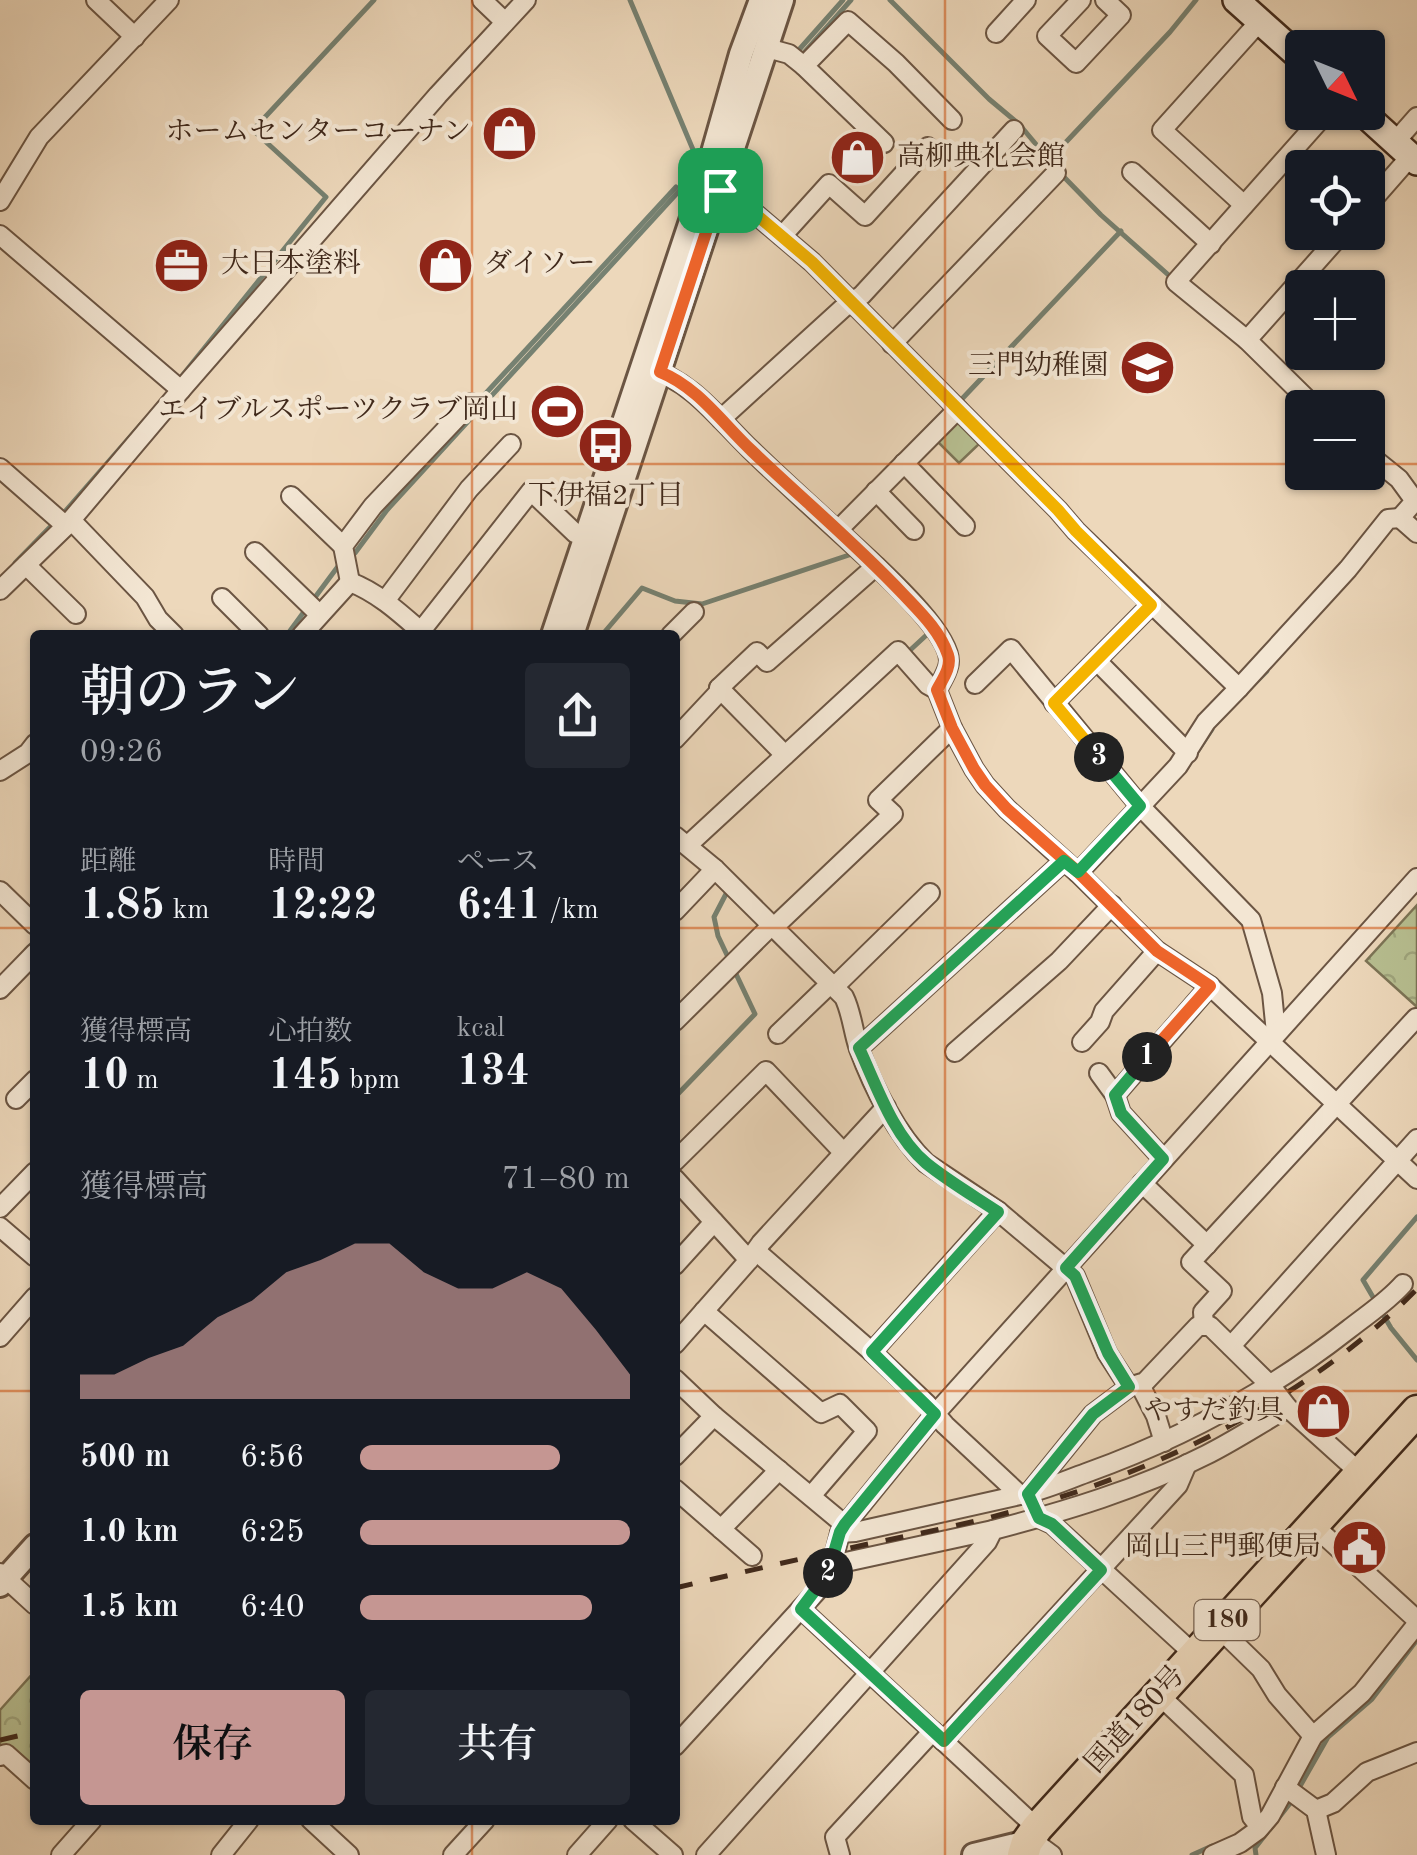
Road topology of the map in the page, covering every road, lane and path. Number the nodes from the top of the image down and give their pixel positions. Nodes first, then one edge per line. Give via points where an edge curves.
1 (96, 0) edge
2 (169, 0) edge
3 (482, 0) edge
4 (526, 0) edge
5 (761, 0) edge
6 (774, 0) edge
7 (782, 0) edge
8 (1026, 0) edge
9 (1081, 0) edge
10 (1106, 0) edge
11 (1236, 0) edge
12 (1260, 20) junction
13 (505, 22) junction
14 (996, 33) dead end
15 (135, 37) junction
16 (1285, 43) edge
17 (766, 48) junction
18 (742, 54) junction
19 (804, 66) junction
20 (1417, 117) edge
21 (952, 120) dead end
22 (1014, 130) dead end
23 (1310, 130) edge
24 (1382, 130) edge
25 (884, 143) dead end
26 (928, 147) dead end
27 (1408, 153) edge
28 (1132, 172) dead end
29 (1056, 173) dead end
30 (1385, 183) edge
31 (712, 188) junction
32 (0, 201) edge
33 (1244, 205) junction
34 (0, 235) edge
35 (782, 236) junction
36 (1211, 244) junction
37 (1328, 250) edge
38 (852, 302) junction
39 (1248, 340) junction
40 (892, 344) junction
41 (651, 369) junction
42 (176, 386) junction
43 (1298, 390) edge
44 (471, 403) dead end
45 (958, 409) junction
46 (721, 419) junction
47 (512, 444) dead end
48 (904, 464) junction
49 (1385, 467) edge
50 (0, 468) edge
51 (876, 491) junction
52 (291, 496) dead end
53 (1400, 518) junction
54 (63, 522) junction
55 (965, 526) dead end
56 (838, 530) junction
57 (914, 530) dead end
58 (1417, 533) edge
59 (594, 540) junction
60 (255, 552) dead end
61 (0, 560) edge
62 (346, 561) junction
63 (876, 566) junction
64 (21, 570) junction
65 (0, 590) edge
66 (222, 598) dead end
67 (385, 601) junction
68 (1151, 605) junction
69 (312, 608) junction
70 (694, 612) dead end
71 (76, 614) dead end
72 (170, 630) edge
73 (254, 630) edge
74 (304, 630) edge
75 (419, 630) edge
76 (425, 630) edge
77 (555, 630) edge
78 (573, 630) edge
79 (676, 630) edge
80 (1097, 661) junction
81 (975, 684) dead end
82 (719, 688) junction
83 (1239, 688) junction
84 (937, 690) junction
85 (1054, 703) junction
86 (952, 728) junction
87 (680, 733) edge
88 (30, 750) edge
89 (1188, 752) junction
90 (785, 755) junction
91 (0, 771) edge
92 (1140, 806) junction
93 (682, 840) edge
94 (1071, 867) junction
95 (715, 869) junction
96 (1417, 878) edge
97 (0, 891) edge
98 (930, 893) dead end
99 (1112, 905) junction
100 (680, 906) edge
101 (30, 919) edge
102 (773, 926) junction
103 (1157, 951) junction
104 (30, 957) edge
105 (833, 985) junction
106 (1210, 986) junction
107 (0, 989) edge
108 (873, 1013) dead end
109 (851, 1015) junction
110 (680, 1016) edge
111 (1416, 1018) edge
112 (778, 1034) dead end
113 (1272, 1037) junction
114 (1082, 1042) dead end
115 (859, 1048) junction
116 (955, 1052) dead end
117 (1099, 1073) dead end
118 (30, 1085) edge
119 (1115, 1095) junction
120 (16, 1098) dead end
121 (1338, 1106) junction
122 (886, 1107) junction
123 (1417, 1139) edge
124 (844, 1152) junction
125 (680, 1156) edge
126 (1163, 1159) junction
127 (1397, 1161) junction
128 (30, 1177) edge
129 (1417, 1179) edge
130 (1142, 1183) junction
131 (680, 1186) edge
132 (0, 1208) edge
133 (998, 1212) junction
134 (714, 1222) junction
135 (0, 1226) edge
136 (1207, 1245) junction
137 (30, 1253) edge
138 (753, 1256) junction
139 (680, 1259) edge
140 (1066, 1268) junction
141 (1403, 1284) dead end
142 (30, 1303) edge
143 (704, 1311) junction
144 (1204, 1325) junction
145 (0, 1337) edge
146 (680, 1338) edge
147 (1231, 1346) junction
148 (872, 1352) junction
149 (680, 1384) edge
150 (1134, 1386) junction
151 (1270, 1386) junction
152 (1288, 1408) junction
153 (1417, 1410) edge
154 (935, 1414) junction
155 (714, 1416) junction
156 (1164, 1442) junction
157 (680, 1451) edge
158 (1187, 1464) junction
159 (779, 1470) junction
160 (1360, 1473) junction
161 (680, 1493) edge
162 (1024, 1494) junction
163 (811, 1496) junction
164 (1039, 1518) junction
165 (1314, 1524) junction
166 (843, 1528) junction
167 (721, 1529) junction
168 (993, 1530) junction
169 (30, 1551) edge
170 (752, 1556) dead end
171 (832, 1565) junction
172 (1101, 1570) junction
173 (2, 1579) edge
174 (30, 1600) edge
175 (801, 1609) junction
176 (1417, 1622) edge
177 (1220, 1628) junction
178 (1195, 1655) junction
179 (869, 1672) junction
180 (1158, 1695) junction
181 (938, 1736) junction
182 (1313, 1736) junction
183 (680, 1739) edge
184 (1417, 1752) edge
185 (0, 1756) edge
186 (30, 1776) edge
187 (1292, 1792) junction
188 (1316, 1810) junction
189 (84, 1825) edge
190 (245, 1825) edge
191 (316, 1825) edge
192 (480, 1825) edge
193 (599, 1825) edge
194 (639, 1825) edge
195 (1252, 1837) edge
196 (1035, 1845) edge
197 (62, 1855) edge
198 (221, 1855) edge
199 (349, 1855) edge
200 (453, 1855) edge
201 (577, 1855) edge
202 (673, 1855) edge
203 (706, 1855) edge
204 (840, 1855) edge
205 (974, 1855) edge
206 (1213, 1855) edge
207 (1326, 1855) edge

1 - 15 street
2 - 15 street
3 - 13 street
4 - 13 street
5 - 18 street
6 - 18 street via 751,57
7 - 17 street
8 - 14 street
9 - 10 street via 1047,36 1076,64 1121,14
11 - 12 main road
12 - 16 main road
12 - 33 street via 1162,130
13 - 42 street
15 - 32 street via 39,137
17 - 19 street
17 - 31 street
18 - 31 street
19 - 21 street via 848,21
19 - 25 street
20 - 27 street
22 - 38 street
23 - 33 street
24 - 27 main road
26 - 35 street via 865,216 828,184
27 - 30 street
28 - 36 street
29 - 40 street
31 - 35 street via 732,194
31 - 41 street
33 - 36 street
34 - 42 street
35 - 38 street
36 - 39 street via 1176,282
37 - 39 street
38 - 40 street
38 - 46 street
39 - 43 street
40 - 45 street
41 - 46 street via 680,382
41 - 59 street
42 - 54 street
44 - 62 street via 372,506
45 - 48 street
45 - 68 street
46 - 56 street
47 - 67 street via 469,489
48 - 51 street
48 - 55 street
49 - 53 street via 1415,500
50 - 54 street
51 - 56 street
51 - 57 street
52 - 62 street
53 - 58 street
53 - 83 street via 1388,519
54 - 64 street
54 - 72 street via 145,597
56 - 63 street
59 - 76 street via 574,533 531,491
59 - 77 street
59 - 78 street
60 - 69 street
61 - 64 street
62 - 67 street via 364,587
62 - 69 street
63 - 82 street via 768,662 757,652
63 - 84 street via 934,628 949,657
64 - 65 street
64 - 71 street
66 - 73 street
67 - 75 street
68 - 80 street
68 - 83 street
69 - 74 street
70 - 79 street
80 - 85 street
80 - 89 street
81 - 85 street via 1011,649
82 - 87 street
82 - 90 street
83 - 89 street
84 - 86 street
84 - 90 street via 898,651
85 - 92 street
86 - 94 street via 985,785
86 - 102 street via 878,800 893,814
88 - 91 street
89 - 92 street
90 - 93 street
92 - 94 street
92 - 113 street via 1251,920 1272,993
93 - 95 street
94 - 99 street
94 - 115 street
95 - 100 street
95 - 102 street
96 - 113 street
97 - 101 street
98 - 105 street
99 - 103 street
99 - 116 street
102 - 105 street
102 - 110 street
103 - 106 street
103 - 114 street
104 - 107 street
105 - 109 street
105 - 112 street
106 - 113 street
106 - 119 street
108 - 109 street
109 - 115 street
111 - 121 street
113 - 121 street
113 - 126 street
115 - 122 street
117 - 119 street
118 - 120 street
119 - 126 street via 1121,1113
121 - 127 street
121 - 136 street
122 - 124 street
122 - 133 street via 926,1163
123 - 127 street
124 - 125 street via 766,1071
124 - 138 street
126 - 130 street
127 - 129 street
127 - 147 street
128 - 132 street
130 - 136 street
130 - 140 street
131 - 134 street
133 - 140 street
133 - 148 street
134 - 138 street
134 - 139 street
135 - 137 street
136 - 144 street via 1192,1262 1222,1291 1203,1312
138 - 143 street
138 - 148 street
140 - 150 street via 1108,1353
140 - 154 street
141 - 151 street
142 - 145 street
143 - 146 street
143 - 163 street via 821,1413 840,1404 867,1431
144 - 147 street
144 - 150 street
147 - 151 street
148 - 154 street
149 - 155 street
150 - 156 street via 1156,1416
150 - 162 street via 1093,1414
151 - 152 street
151 - 156 street
152 - 158 street
152 - 160 street
153 - 160 highway, 国道180号 / 180
154 - 162 street
154 - 166 street
155 - 157 street
155 - 159 street
156 - 162 street
158 - 164 street
158 - 172 street via 1178,1485
159 - 163 street
159 - 167 street
160 - 165 highway, 国道180号 / 180
161 - 167 street
162 - 164 street
162 - 166 street via 855,1532
163 - 166 street
164 - 168 street
164 - 172 street
165 - 176 street
165 - 177 highway, 国道180号 / 180
166 - 171 street
167 - 170 street
168 - 171 street
168 - 179 street
169 - 173 street
171 - 175 street
172 - 178 street
172 - 181 street
173 - 174 street
175 - 179 street
175 - 183 street
176 - 182 street via 1362,1693
177 - 178 highway, 国道180号 / 180
177 - 182 street
178 - 180 highway, 国道180号 / 180
179 - 181 street
179 - 203 street
180 - 195 street via 1244,1775
180 - 196 highway, 国道180号 / 180
181 - 196 street
181 - 204 street via 835,1837
182 - 187 street
184 - 188 street via 1366,1772
185 - 186 street
187 - 188 street
187 - 195 street
188 - 207 street
189 - 197 street
190 - 198 street
191 - 199 street
192 - 200 street
193 - 201 street
194 - 202 street
195 - 206 street
196 - 205 street

